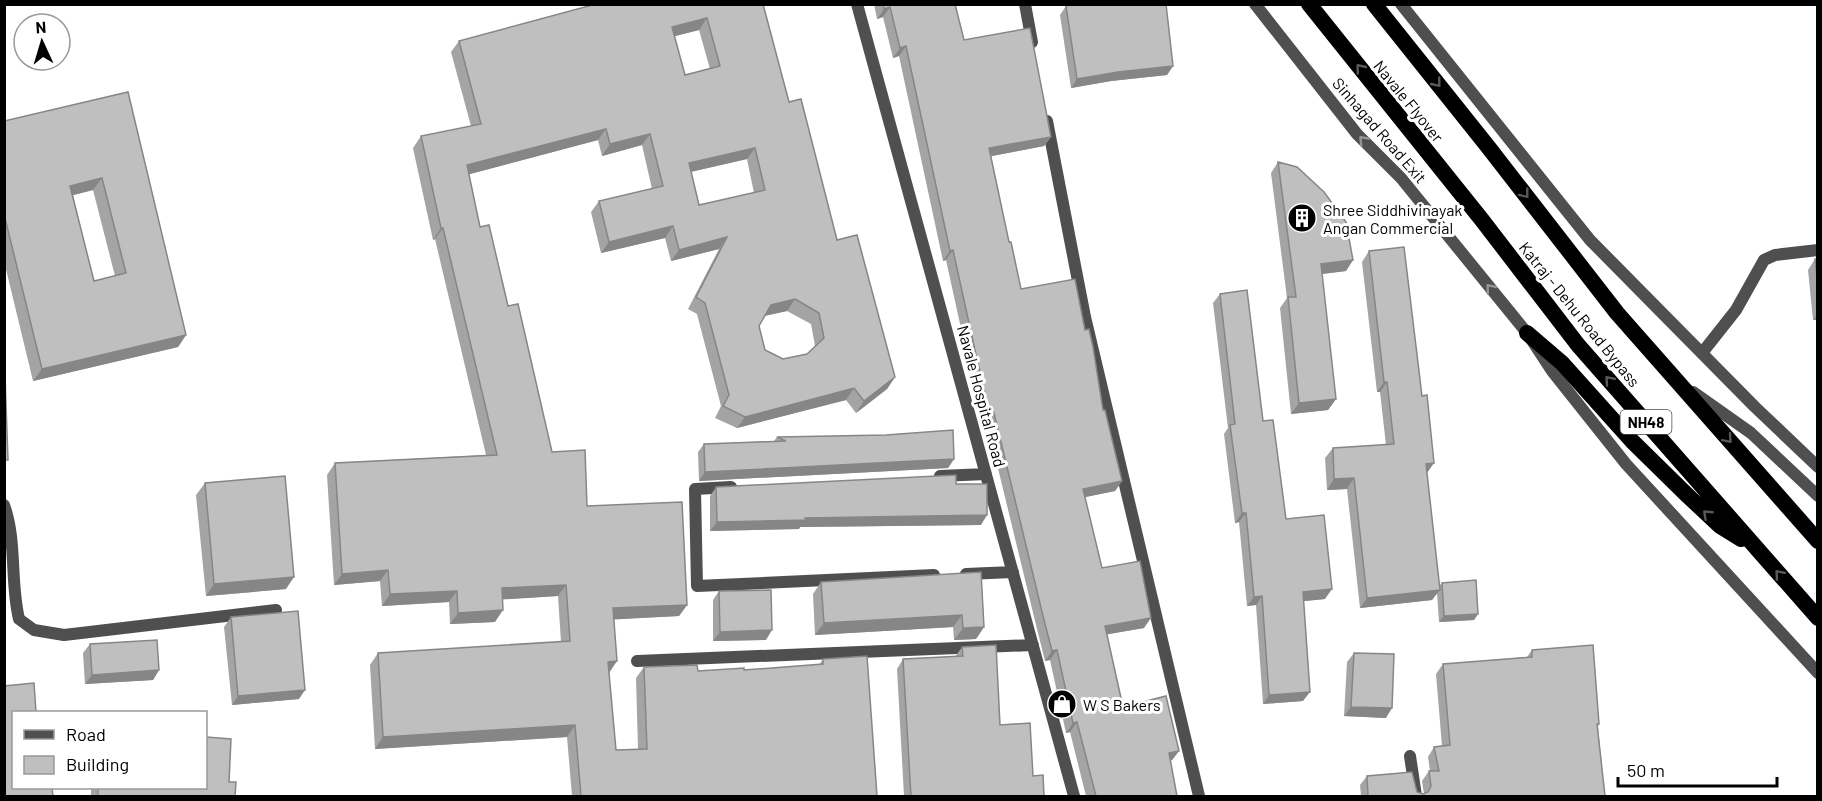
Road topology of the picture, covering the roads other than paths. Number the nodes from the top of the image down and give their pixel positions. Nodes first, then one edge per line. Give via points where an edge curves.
1 (857, 4) edge
2 (1025, 4) edge
3 (1254, 4) edge
4 (1309, 4) edge
5 (1374, 4) edge
6 (1401, 4) edge
7 (1034, 49) edge
8 (1044, 105) edge
9 (1489, 148) joint
10 (1482, 220) joint
11 (1818, 250) edge
12 (1527, 333) junction
13 (1702, 353) junction
14 (1675, 379) junction
15 (1818, 467) edge
16 (986, 474) junction
17 (927, 477) edge
18 (741, 487) edge
19 (1817, 494) edge
20 (4, 505) edge
21 (1818, 541) edge
22 (1755, 547) junction
23 (1013, 572) junction
24 (276, 610) edge
25 (1818, 618) edge
26 (1033, 645) junction
27 (637, 661) dead end
28 (1818, 673) edge
29 (1410, 756) dead end
30 (1074, 796) edge
31 (1198, 796) edge
32 (1416, 796) edge

1 - 16 street, Navale Hospital Road
2 - 7 street
12 -> 3 street, Sinhagad Road Exit via 1401,178 1357,134
10 -> 4 highway, Navale Flyover / NH48
5 -> 9 highway, Navale Flyover / NH48
6 - 13 street via 1590,240
8 - 31 street via 1085,317
9 -> 14 highway, Katraj - Dehu Road Bypass / NH48 via 1617,313
22 -> 10 highway, Katraj - Dehu Road Bypass / NH48 via 1578,345
11 - 13 street via 1764,260 1736,310
22 -> 12 highway via 1720,526 1632,441 1562,363
12 - 28 street, Sinhagad Road Exit via 1626,464
13 - 15 street
14 - 19 street via 1750,433
14 -> 21 highway, Katraj - Dehu Road Bypass / NH48
16 - 17 street
16 - 23 street, Navale Hospital Road
18 - 23 street via 695,489 697,586
20 - 24 street via 10,520 19,619 34,630 64,635
25 -> 22 highway, Katraj - Dehu Road Bypass / NH48
23 - 26 street, Navale Hospital Road
26 - 27 street
26 - 30 street, Navale Hospital Road
29 - 32 street

